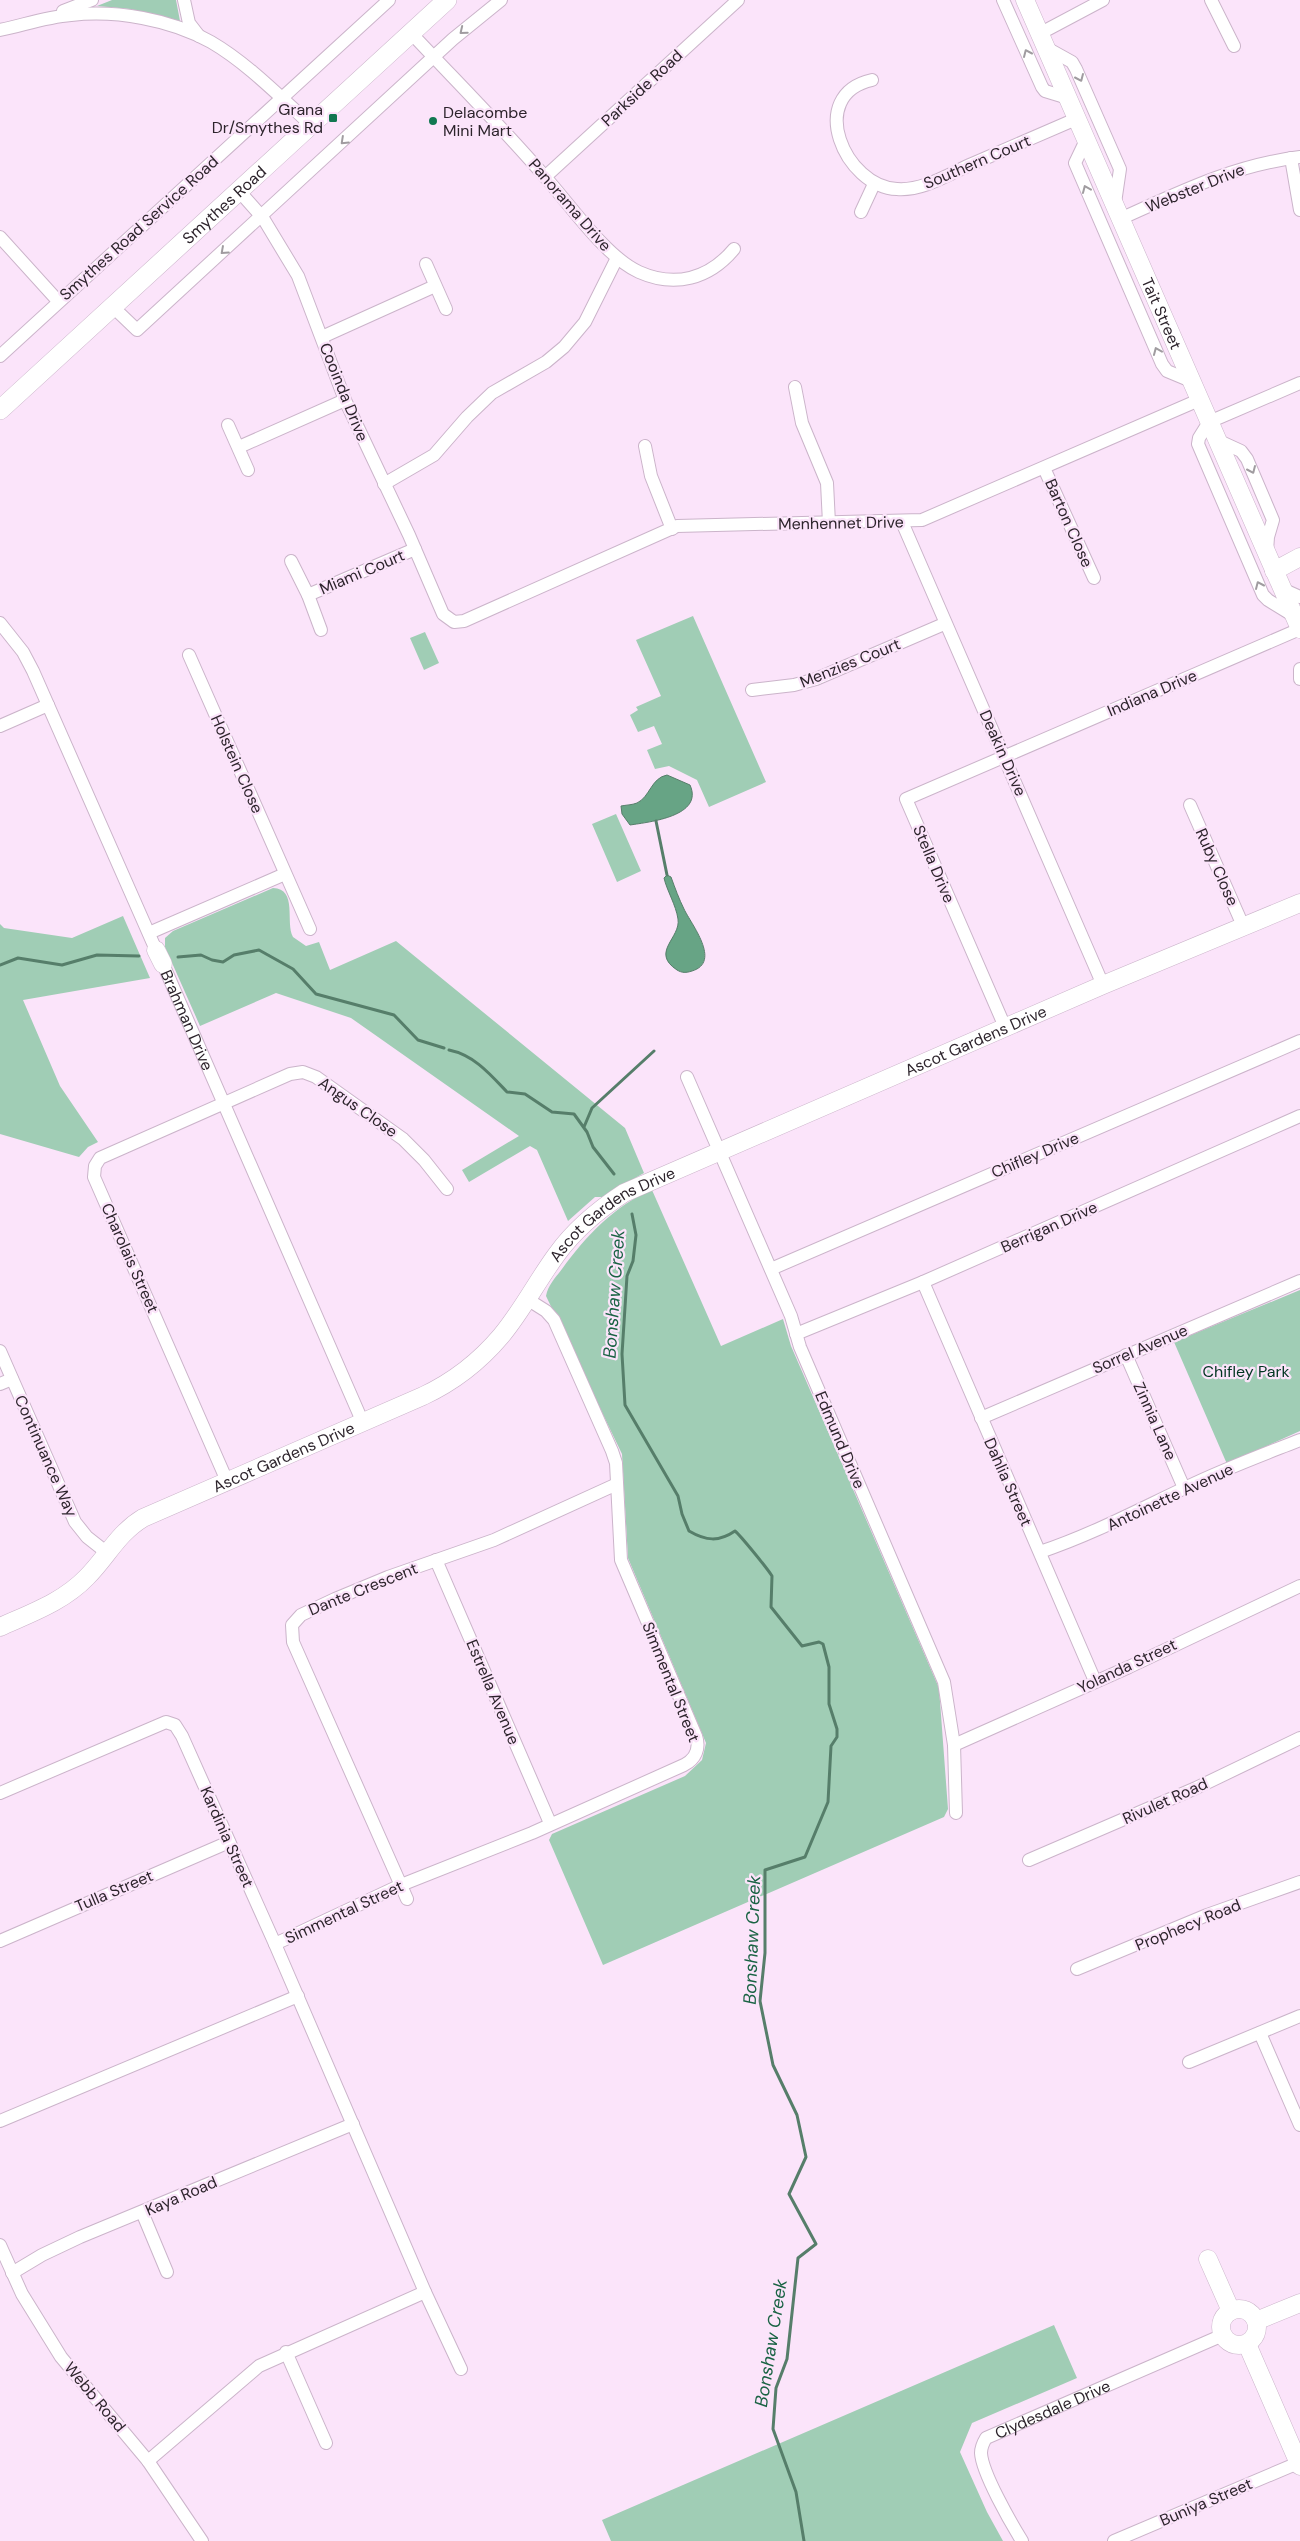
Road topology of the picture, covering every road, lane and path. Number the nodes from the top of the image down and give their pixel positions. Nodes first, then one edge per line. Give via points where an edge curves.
1 (92, 0) edge
2 (184, 0) edge
3 (389, 0) edge
4 (447, 0) edge
5 (501, 0) edge
6 (738, 0) edge
7 (1003, 0) edge
8 (1103, 0) edge
9 (1211, 0) edge
10 (1030, 4) edge
11 (37, 20) junction
12 (0, 30) edge
13 (411, 33) junction
14 (201, 37) junction
15 (1042, 41) junction
16 (1234, 46) dead end
17 (434, 57) junction
18 (872, 80) dead end
19 (281, 98) junction
20 (1068, 98) junction
21 (1076, 119) junction
22 (310, 124) junction
23 (1086, 140) junction
24 (1295, 158) edge
25 (546, 176) junction
26 (874, 184) junction
27 (239, 191) junction
28 (1300, 210) edge
29 (861, 212) dead end
30 (1118, 213) junction
31 (262, 216) junction
32 (0, 237) edge
33 (734, 249) dead end
34 (617, 258) junction
35 (426, 264) dead end
36 (435, 286) junction
37 (58, 302) junction
38 (113, 307) junction
39 (446, 309) dead end
40 (322, 337) junction
41 (0, 356) edge
42 (1191, 381) junction
43 (1300, 383) edge
44 (796, 387) dead end
45 (345, 400) junction
46 (1200, 400) junction
47 (0, 410) edge
48 (1209, 422) junction
49 (228, 425) dead end
50 (646, 446) dead end
51 (239, 447) junction
52 (1044, 468) junction
53 (248, 470) dead end
54 (384, 484) junction
55 (902, 522) junction
56 (829, 523) junction
57 (672, 528) junction
58 (415, 548) junction
59 (1300, 557) edge
60 (291, 561) dead end
61 (1271, 563) junction
62 (1094, 578) dead end
63 (1282, 589) junction
64 (308, 595) junction
65 (1300, 598) edge
66 (456, 620) joint
67 (0, 623) edge
68 (944, 624) junction
69 (1298, 625) edge
70 (321, 630) dead end
71 (189, 654) dead end
72 (1300, 669) edge
73 (1300, 679) edge
74 (752, 690) dead end
75 (48, 705) junction
76 (0, 726) edge
77 (1004, 756) junction
78 (1190, 805) dead end
79 (285, 874) junction
80 (1300, 903) edge
81 (1244, 928) junction
82 (310, 929) dead end
83 (149, 933) junction
84 (1103, 985) junction
85 (1005, 1027) junction
86 (1300, 1041) edge
87 (686, 1077) dead end
88 (223, 1103) junction
89 (1300, 1116) edge
90 (719, 1151) junction
91 (446, 1189) dead end
92 (771, 1269) junction
93 (1300, 1281) edge
94 (923, 1282) junction
95 (527, 1299) junction
96 (796, 1334) junction
97 (0, 1351) edge
98 (1126, 1355) junction
99 (6, 1381) edge
100 (980, 1418) junction
101 (363, 1423) junction
102 (1300, 1440) edge
103 (227, 1481) junction
104 (617, 1484) junction
105 (1184, 1488) junction
106 (106, 1552) junction
107 (1040, 1552) junction
108 (436, 1560) junction
109 (1300, 1586) edge
110 (0, 1627) edge
111 (1095, 1681) junction
112 (1300, 1738) edge
113 (954, 1745) junction
114 (0, 1793) edge
115 (956, 1813) dead end
116 (550, 1823) junction
117 (229, 1842) junction
118 (1029, 1860) dead end
119 (1300, 1882) edge
120 (401, 1885) junction
121 (407, 1899) dead end
122 (0, 1941) edge
123 (276, 1944) junction
124 (1077, 1969) dead end
125 (298, 1996) junction
126 (1300, 2016) edge
127 (1260, 2034) junction
128 (1189, 2062) dead end
129 (0, 2121) edge
130 (353, 2124) junction
131 (1300, 2125) edge
132 (142, 2212) junction
133 (0, 2245) edge
134 (1208, 2259) dead end
135 (167, 2272) dead end
136 (12, 2273) junction
137 (425, 2292) junction
138 (1300, 2303) edge
139 (1231, 2311) junction
140 (1256, 2321) junction
141 (1223, 2335) junction
142 (1247, 2344) junction
143 (286, 2352) junction
144 (461, 2369) dead end
145 (326, 2443) dead end
146 (148, 2462) junction
147 (1299, 2465) edge
148 (202, 2541) edge
149 (1022, 2541) edge
150 (1114, 2541) edge

1 - 11 street
2 - 14 street via 189,23
3 - 19 street, Smythes Road Service Road
4 - 13 main road, Smythes Road
5 -> 17 street
6 - 25 street, Parkside Road
20 -> 7 street via 1045,91 1042,87
8 - 15 street
9 - 16 street
10 - 15 street, Tait Street
11 - 12 street
11 - 14 street via 84,14 129,16 162,23
13 - 17 street, Panorama Drive
13 - 22 main road, Smythes Road
14 - 19 street via 228,54
15 - 20 street, Tait Street
15 -> 30 street via 1072,62 1076,69 1120,169 1116,188
17 - 25 street, Panorama Drive
17 -> 31 street
18 - 26 street, Southern Court via 846,94 838,107 836,120 841,140 854,166
19 - 22 street
19 - 37 street, Smythes Road Service Road
20 - 21 street, Tait Street
21 - 23 street, Tait Street
21 - 26 street, Southern Court via 920,186 899,190
22 - 27 main road, Smythes Road
23 - 30 street, Tait Street
42 -> 23 street via 1167,371 1162,364 1075,163
24 - 28 street
24 - 30 street, Webster Drive via 1251,165
25 - 34 street, Panorama Drive
26 - 29 street
27 - 31 street, Cooinda Drive
27 - 38 main road, Smythes Road
30 - 42 street, Tait Street
31 -> 38 street via 137,330
31 - 40 street, Cooinda Drive via 298,276
32 - 37 street
33 - 34 street, Panorama Drive via 709,271 679,281 647,275
34 - 54 street via 585,322 564,347 546,362 492,393 434,455
35 - 36 street
36 - 39 street
36 - 40 street
37 - 41 street, Smythes Road Service Road
38 - 47 main road, Smythes Road
40 - 45 street, Cooinda Drive
42 - 46 street, Tait Street
43 - 48 street
44 - 56 street via 802,423 827,483
45 - 51 street
45 - 54 street, Cooinda Drive
46 - 48 street, Tait Street
46 - 52 street, Menhennet Drive
48 - 61 street, Tait Street
69 -> 48 street via 1262,592 1198,447 1199,438
49 - 51 street
50 - 57 street via 651,476
51 - 53 street
52 - 55 street, Menhennet Drive via 926,519
52 - 62 street, Barton Close
54 - 58 street, Cooinda Drive
55 - 56 street, Menhennet Drive
55 - 68 street, Deakin Drive
56 - 57 street, Menhennet Drive via 687,524
57 - 66 street, Menhennet Drive via 476,615
58 - 64 street, Miami Court
58 - 66 street, Cooinda Drive via 443,614
59 - 61 street
60 - 64 street, Miami Court
61 - 63 street, Tait Street
63 - 65 street
63 - 69 street, Tait Street
64 - 70 street, Miami Court
67 - 75 street, Brahman Drive via 23,652
68 - 74 street, Menzies Court via 816,679
68 - 77 street, Deakin Drive
69 - 77 street, Indiana Drive
71 - 79 street, Holstein Close
72 - 73 street
75 - 76 street
75 - 83 street, Brahman Drive
77 - 84 street, Deakin Drive
77 - 85 street, Stella Drive via 906,799
78 - 81 street, Ruby Close
79 - 82 street, Holstein Close
79 - 83 street
80 - 81 street, Ascot Gardens Drive
81 - 84 street, Ascot Gardens Drive
83 - 88 street, Brahman Drive
84 - 85 street, Ascot Gardens Drive
85 - 90 street, Ascot Gardens Drive
86 - 92 street, Chifley Drive
87 - 90 street, Edmund Drive
88 - 91 street, Angus Close via 293,1073 307,1072 403,1139
88 - 101 street, Brahman Drive
88 - 103 street, Charolais Street via 104,1154 96,1163 94,1172
89 - 94 street, Berrigan Drive
90 - 92 street, Edmund Drive
90 - 95 street, Ascot Gardens Drive via 641,1185 603,1208 566,1243
92 - 96 street, Edmund Drive
93 - 98 street, Sorrel Avenue
94 - 96 street, Berrigan Drive
94 - 100 street, Dahlia Street
95 - 101 street, Ascot Gardens Drive via 501,1337 461,1374 435,1391
95 - 104 street, Simmental Street via 554,1320 612,1451
96 - 113 street, Edmund Drive via 944,1682
97 - 99 street, Continuance Way
98 - 100 street, Sorrel Avenue
98 - 105 street, Zinnia Lane
99 - 106 street, Continuance Way via 75,1522 87,1538
100 - 107 street, Dahlia Street
101 - 103 street, Ascot Gardens Drive
102 - 105 street, Antoinette Avenue
103 - 106 street, Ascot Gardens Drive via 139,1520
104 - 108 street, Dante Crescent via 540,1521
104 - 116 street, Simmental Street via 621,1560 696,1736 698,1750 688,1763
105 - 107 street, Antoinette Avenue via 1129,1516
106 - 110 street, Ascot Gardens Drive via 87,1577 66,1595
107 - 111 street, Dahlia Street
108 - 116 street, Estrella Avenue
108 - 120 street, Dante Crescent via 306,1612 294,1621 291,1628 293,1642
109 - 111 street, Yolanda Street
111 - 113 street, Yolanda Street
112 - 118 street, Rivulet Road via 1196,1788
113 - 115 street, Edmund Drive
114 - 117 street, Kardinia Street via 166,1722 175,1725 182,1736
116 - 120 street, Simmental Street via 534,1838
117 - 122 street, Tulla Street
117 - 123 street, Kardinia Street
119 - 124 street, Prophecy Road via 1207,1915
120 - 121 street
120 - 123 street, Simmental Street
123 - 125 street, Kardinia Street
125 - 129 street
125 - 130 street, Kardinia Street
126 - 127 street
127 - 128 street
127 - 131 street
130 - 132 street, Kaya Road
130 - 137 street, Kardinia Street
132 - 135 street
132 - 136 street, Kaya Road via 42,2255
133 - 136 street, Webb Road
134 - 139 street
136 - 146 street, Webb Road via 61,2357
137 - 143 street
137 - 144 street, Kardinia Street
138 - 140 street
139 - 140 street via 1248,2311
139 - 141 street via 1222,2321
140 - 142 street via 1257,2332
141 - 142 street via 1233,2345
141 - 149 street, Clydesdale Drive via 985,2440 981,2451 985,2467
142 - 147 street
143 - 145 street
143 - 146 street via 259,2366
146 - 148 street, Webb Road
147 - 150 street, Buniya Street

